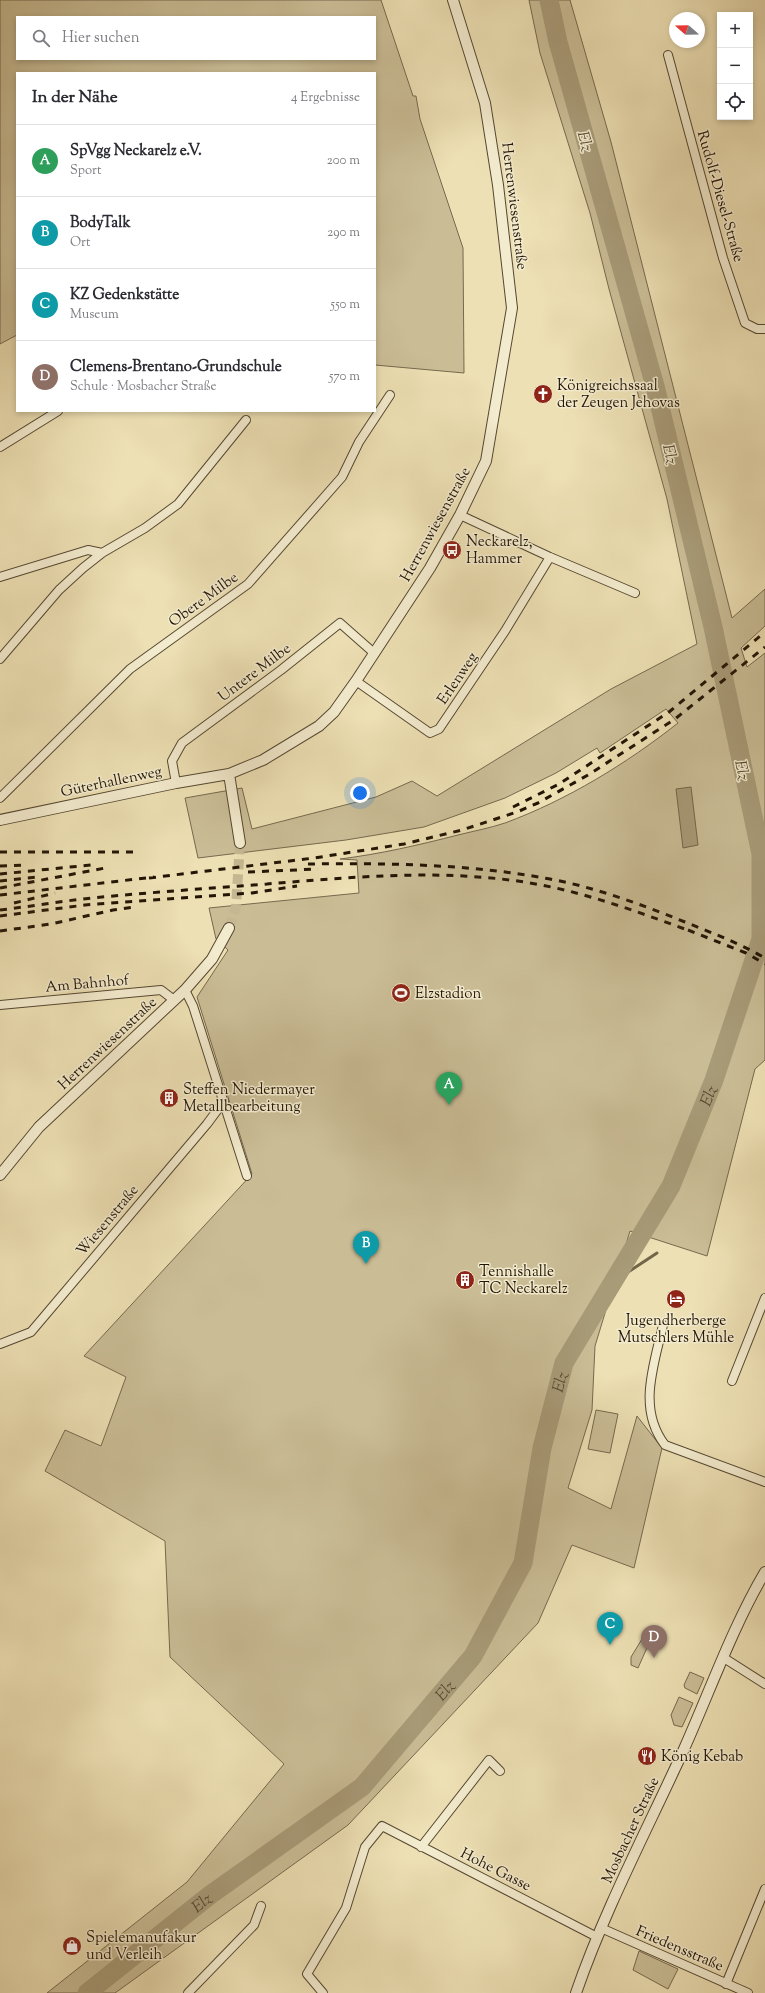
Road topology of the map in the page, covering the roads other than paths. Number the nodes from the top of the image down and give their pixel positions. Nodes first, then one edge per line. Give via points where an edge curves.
1 (453, 0) edge
2 (668, 55) dead end
3 (765, 329) edge
4 (390, 395) dead end
5 (56, 412) edge
6 (246, 420) dead end
7 (0, 447) edge
8 (460, 516) junction
9 (102, 553) junction
10 (550, 557) junction
11 (0, 577) edge
12 (635, 593) dead end
13 (374, 654) junction
14 (0, 659) edge
15 (356, 681) junction
16 (229, 774) junction
17 (176, 783) junction
18 (0, 798) edge
19 (0, 820) edge
20 (240, 843) tunnel mouth
21 (229, 928) tunnel mouth
22 (185, 990) junction
23 (174, 1000) junction
24 (0, 1006) edge
25 (224, 1101) junction
26 (0, 1175) edge
27 (247, 1176) dead end
28 (765, 1298) edge
29 (663, 1325) dead end
30 (0, 1344) edge
31 (732, 1381) dead end
32 (765, 1482) edge
33 (765, 1572) edge
34 (724, 1658) junction
35 (765, 1684) edge
36 (500, 1771) dead end
37 (421, 1847) junction
38 (765, 1889) edge
39 (261, 1906) dead end
40 (599, 1933) junction
41 (726, 1984) junction
42 (188, 1993) edge
43 (323, 1993) edge
44 (576, 1993) edge
45 (748, 1993) edge

1 - 8 street, Herrenwiesenstraße via 485,103 498,185 512,308 486,461
2 - 3 street, Rudolf-Diesel-Straße via 723,258 745,323 757,329
4 - 18 street, Obere Milbe via 359,442 342,477 248,584 130,669
5 - 7 street
6 - 9 street via 178,504 145,528
8 - 10 street
8 - 13 street, Herrenwiesenstraße via 430,568
9 - 11 street via 88,550
9 - 14 street via 58,590
10 - 12 street
10 - 15 street, Erlenweg via 505,631 439,729 430,734
13 - 15 street, Herrenwiesenstraße
13 - 17 street, Untere Milbe via 340,623 182,743 172,761
15 - 16 street, Herrenwiesenstraße via 334,712 319,726 263,760
16 - 17 street, Güterhallenweg
16 - 20 street
17 - 19 street, Güterhallenweg
21 - 22 street, Herrenwiesenstraße via 212,959
22 - 23 street, Herrenwiesenstraße
22 - 25 street via 193,1006
23 - 24 street, Am Bahnhof via 161,990
23 - 26 street, Herrenwiesenstraße via 39,1127
25 - 27 street
25 - 30 street, Wiesenstraße via 31,1332
28 - 31 street
29 - 32 street via 649,1389 656,1433 665,1445
33 - 34 street, Mosbacher Straße
34 - 35 street
34 - 40 street, Mosbacher Straße
36 - 37 street via 489,1760
37 - 40 street, Hohe Gasse
37 - 43 street, Hohe Gasse via 382,1826 365,1847 346,1908 308,1974
38 - 41 street
39 - 42 street via 254,1925
40 - 41 street, Friedensstraße
40 - 44 street, Mosbacher Straße
41 - 45 street, Friedensstraße

